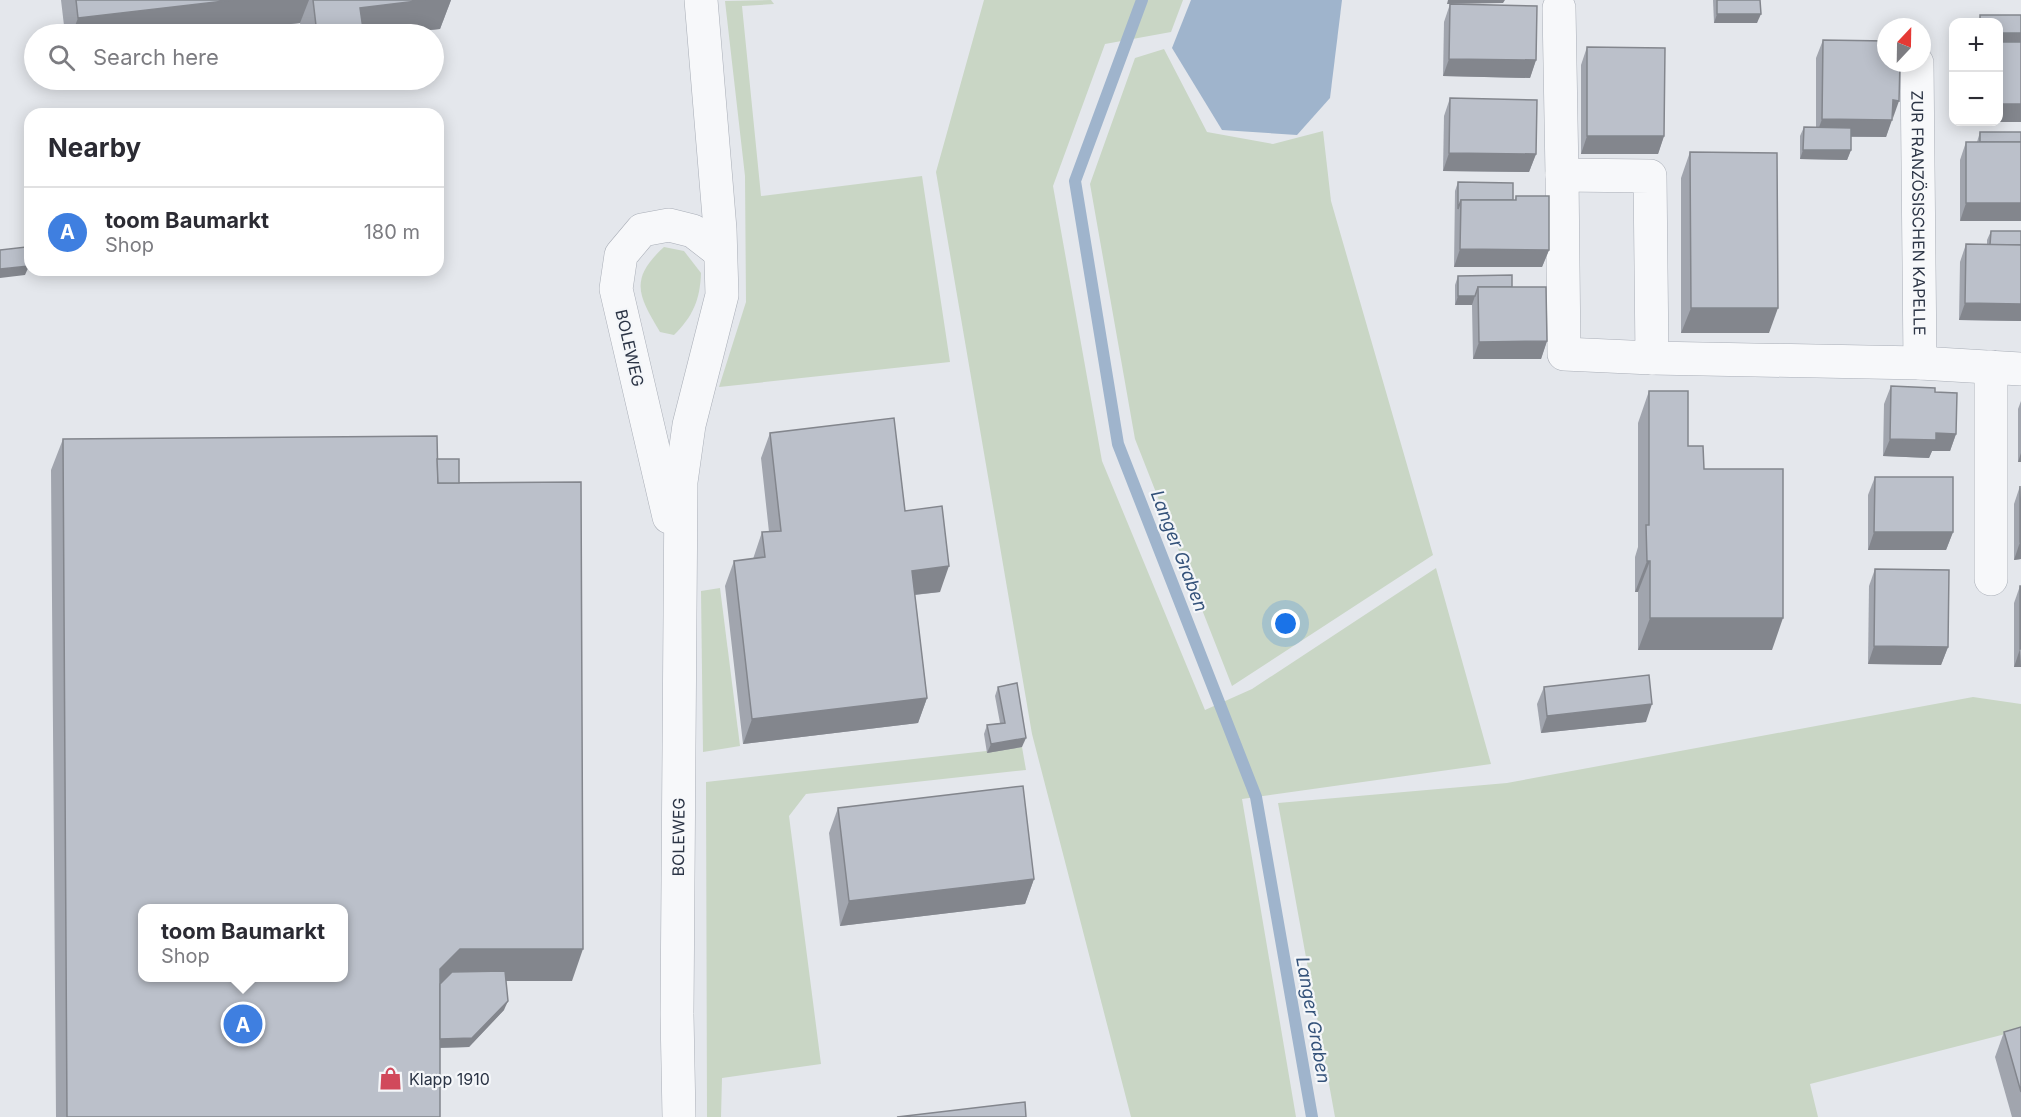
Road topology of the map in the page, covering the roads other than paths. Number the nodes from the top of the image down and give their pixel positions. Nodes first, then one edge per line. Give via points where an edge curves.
1 (701, 0) edge
2 (1559, 8) dead end
3 (1917, 72) edge
4 (1562, 175) junction
5 (720, 252) junction
6 (1652, 358) junction
7 (1920, 363) junction
8 (2006, 368) edge
9 (680, 557) junction
10 (1991, 579) dead end
11 (679, 1117) edge

1 - 5 street, BOLEWEG
2 - 4 street
3 - 7 street, ZUR FRANZÖSISCHEN KAPELLE
4 - 6 street via 1564,354
4 - 6 street via 1650,176
5 - 9 street, BOLEWEG via 722,295 689,425 681,482
5 - 9 street, BOLEWEG via 693,231 669,225 642,230 621,255 616,289
6 - 7 street
7 - 8 street
8 - 10 street
9 - 11 street, BOLEWEG

